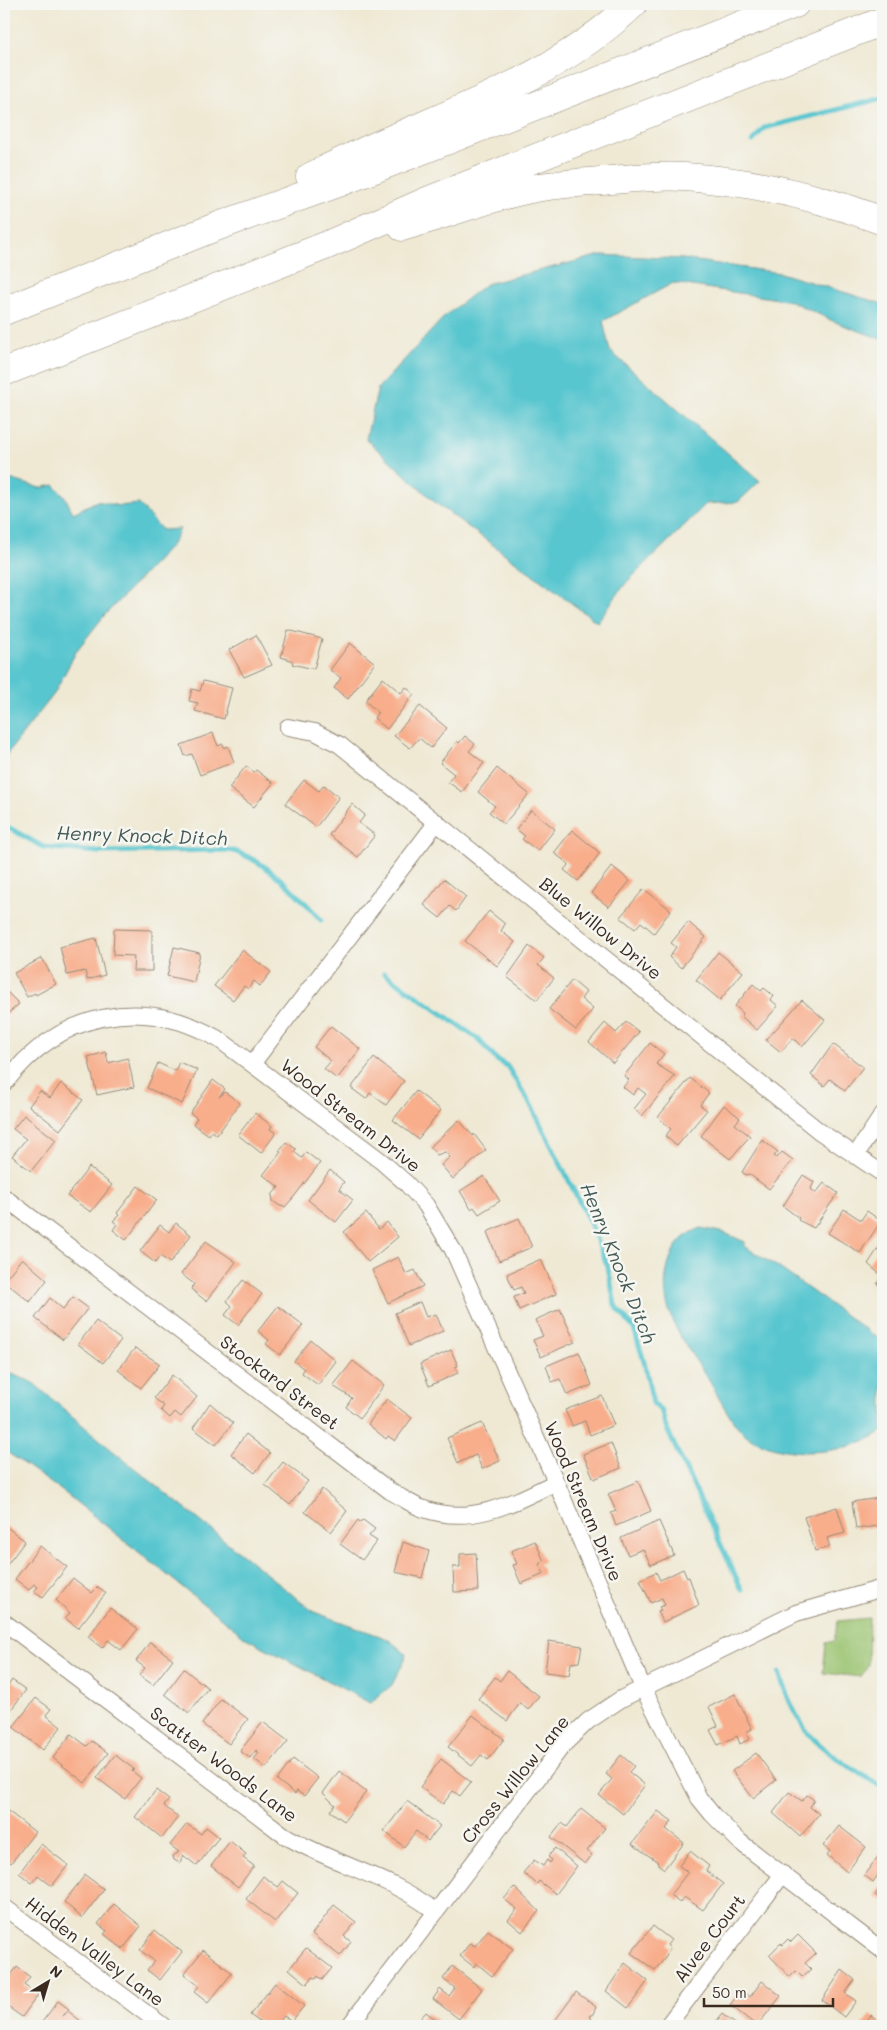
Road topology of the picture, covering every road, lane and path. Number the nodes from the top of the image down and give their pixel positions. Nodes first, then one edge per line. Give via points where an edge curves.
1 (633, 4) edge
2 (795, 4) edge
3 (883, 21) edge
4 (883, 221) edge
5 (213, 228) junction
6 (326, 246) junction
7 (4, 310) edge
8 (4, 372) edge
9 (288, 727) dead end
10 (437, 822) junction
11 (252, 1064) junction
12 (4, 1084) edge
13 (883, 1114) edge
14 (855, 1156) junction
15 (883, 1174) edge
16 (4, 1197) edge
17 (556, 1482) junction
18 (883, 1588) edge
19 (4, 1622) edge
20 (643, 1688) junction
21 (783, 1874) junction
22 (4, 1907) edge
23 (436, 1912) junction
24 (883, 1951) edge
25 (163, 2026) edge
26 (349, 2026) edge
27 (666, 2026) edge

1 - 5 highway via 593,38 521,82 334,164
2 - 5 highway via 341,182
3 - 6 highway via 426,201
4 - 6 highway via 794,192 758,185 651,177 536,188
5 - 7 highway
6 - 8 highway
9 - 10 street, Blue Willow Drive via 315,732 340,745
10 - 11 street
10 - 14 street, Blue Willow Drive via 819,1131
11 - 12 street, Wood Stream Drive via 220,1040 191,1024 155,1015 127,1014 95,1019 56,1035 26,1057
11 - 17 street, Wood Stream Drive via 388,1167 426,1205 453,1250
13 - 14 street
14 - 15 street, Blue Willow Drive
16 - 17 street, Stockard Street via 409,1503 457,1516 483,1513 512,1504
17 - 20 street, Wood Stream Drive
18 - 20 street, Cross Willow Lane via 796,1613
19 - 23 street, Scatter Woods Lane via 284,1835 306,1848 401,1887
20 - 21 street, Wood Stream Drive via 699,1798 726,1830
20 - 23 street, Cross Willow Lane via 609,1706 576,1731
21 - 24 street, Wood Stream Drive
21 - 27 street, Alvee Court
22 - 25 street, Hidden Valley Lane
23 - 26 street, Cross Willow Lane

